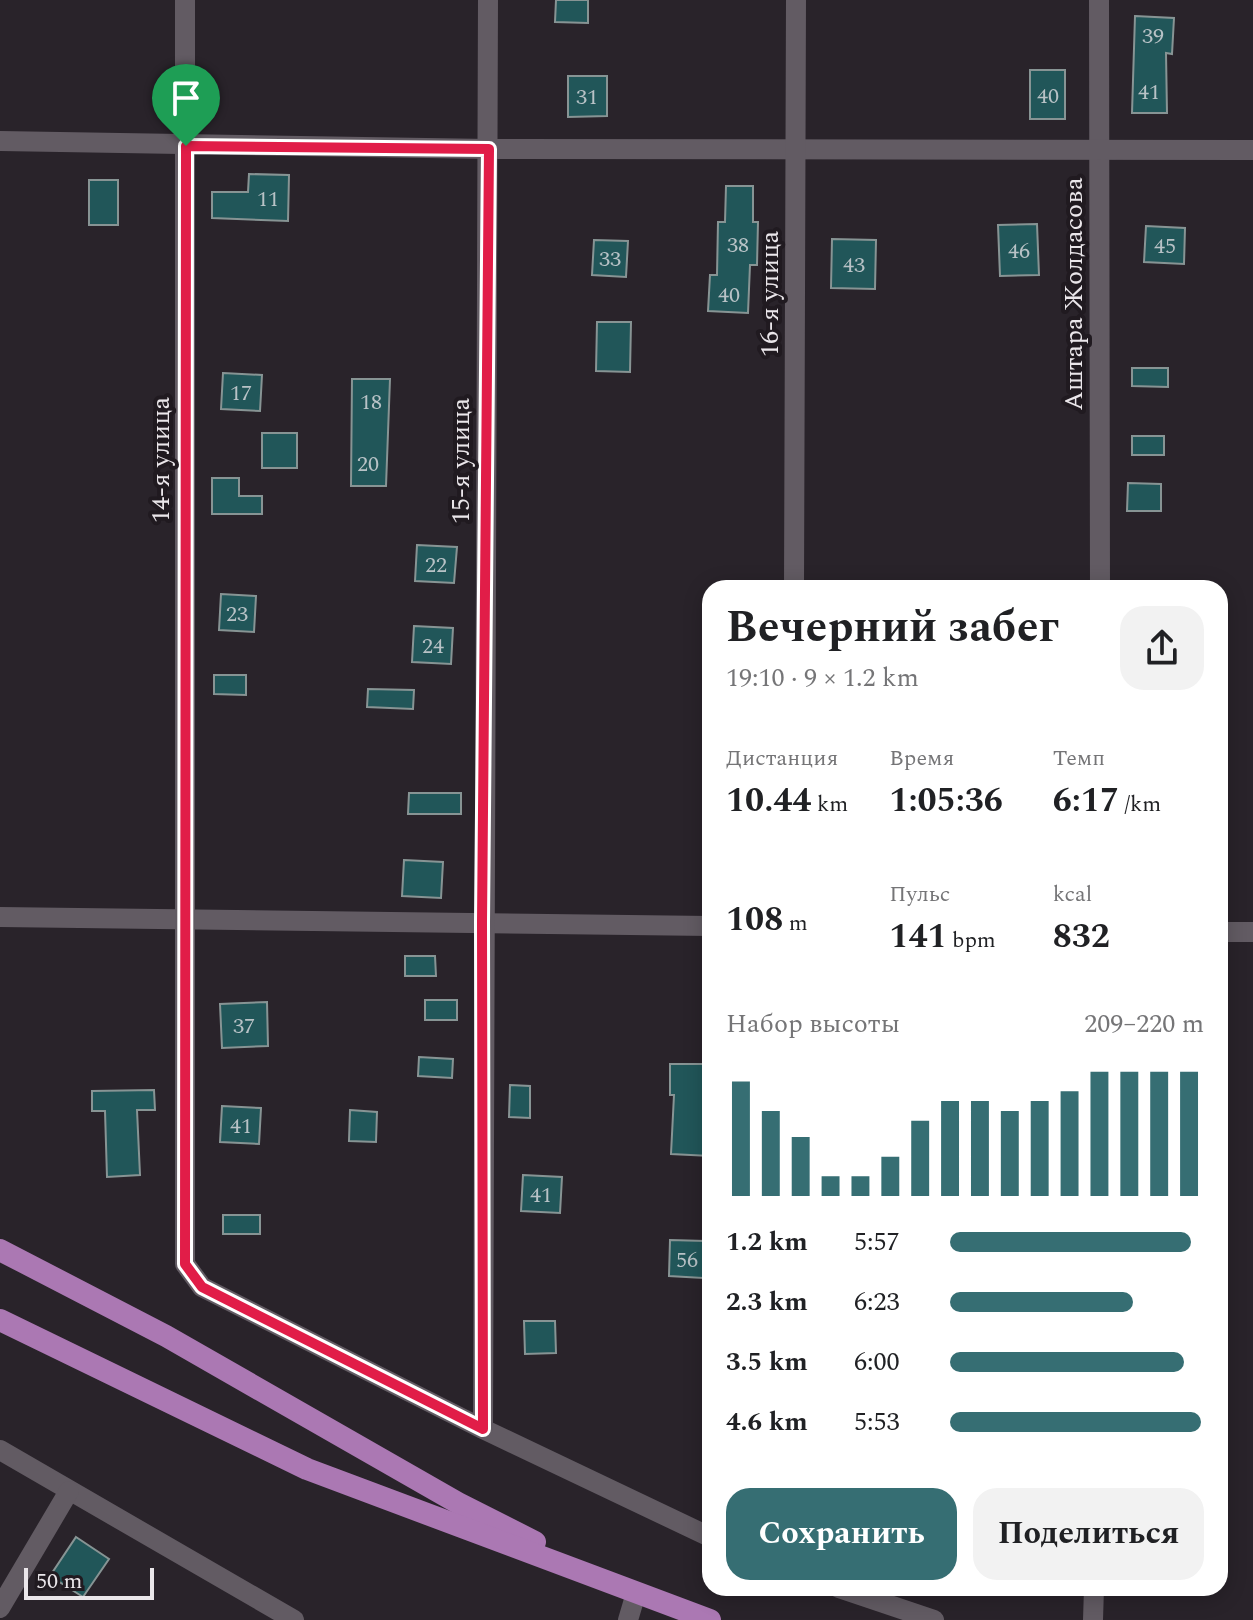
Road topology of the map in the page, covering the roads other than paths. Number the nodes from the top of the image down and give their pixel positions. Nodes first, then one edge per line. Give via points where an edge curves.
1 (185, 0) edge
2 (488, 0) edge
3 (796, 0) edge
4 (1099, 0) edge
5 (0, 141) edge
6 (186, 146) junction
7 (1098, 148) junction
8 (489, 149) junction
9 (795, 150) junction
10 (1253, 150) edge
11 (794, 580) edge
12 (1100, 580) edge
13 (0, 917) edge
14 (185, 920) junction
15 (482, 922) junction
16 (702, 926) edge
17 (1228, 932) edge
18 (1253, 932) edge
19 (0, 1250) edge
20 (0, 1320) edge
21 (483, 1429) junction
22 (0, 1450) edge
23 (69, 1491) junction
24 (702, 1533) edge
25 (636, 1593) junction
26 (863, 1596) edge
27 (1094, 1596) edge
28 (0, 1608) edge
29 (294, 1620) edge
30 (628, 1620) edge
31 (710, 1620) edge
32 (934, 1620) edge
33 (1093, 1620) edge

1 - 6 street, 14-я улица
2 - 8 street, 15-я улица
3 - 9 street, 16-я улица
4 - 7 street, Аштара Жолдасова
5 - 6 street
6 - 8 street
6 - 14 street, 14-я улица
7 - 9 street
7 - 10 street
7 - 12 street, Аштара Жолдасова
8 - 9 street
8 - 15 street, 15-я улица
9 - 11 street, 16-я улица
13 - 14 street
14 - 15 street
14 - 21 street, 14-я улица via 187,1270 202,1287
15 - 16 street
15 - 21 street, 15-я улица
17 - 18 street
19 - 25 main road via 166,1336 458,1503
20 - 25 main road via 307,1469
21 - 24 street, 14-я улица
22 - 23 street
23 - 28 street
23 - 29 street
25 - 30 street
25 - 31 main road
26 - 32 street
27 - 33 street

